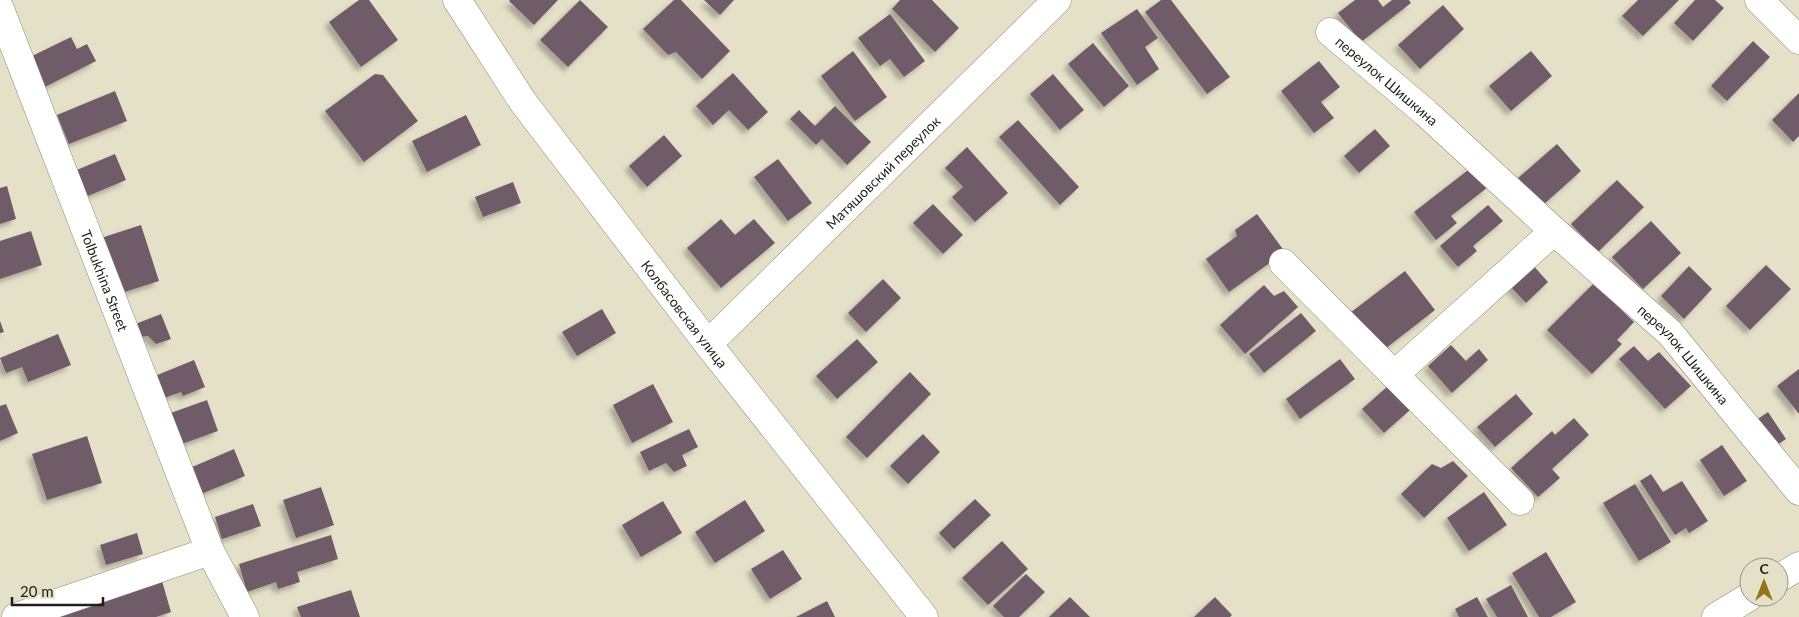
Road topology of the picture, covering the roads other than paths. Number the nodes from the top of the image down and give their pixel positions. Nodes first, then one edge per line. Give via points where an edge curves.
1 (457, 0) edge
2 (1759, 0) edge
3 (1041, 5) edge
4 (0, 9) edge
5 (1330, 32) dead end
6 (1799, 40) edge
7 (1554, 230) junction
8 (1282, 263) dead end
9 (708, 344) junction
10 (1394, 375) junction
11 (1799, 491) edge
12 (1520, 501) dead end
13 (210, 551) junction
14 (1739, 603) edge
15 (16, 617) edge
16 (245, 617) edge
17 (924, 617) edge
18 (1716, 617) edge

1 - 9 street, Колбасовская улица via 523,102
2 - 6 street
3 - 9 street, Матяшовский переулок
4 - 13 street, Tolbukhina Street
5 - 7 street, переулок Шишкина via 1426,113
7 - 10 street
7 - 11 street, переулок Шишкина via 1670,333
8 - 10 street
9 - 17 street, Колбасовская улица
10 - 12 street
13 - 15 street
13 - 16 street, Tolbukhina Street
14 - 18 street

